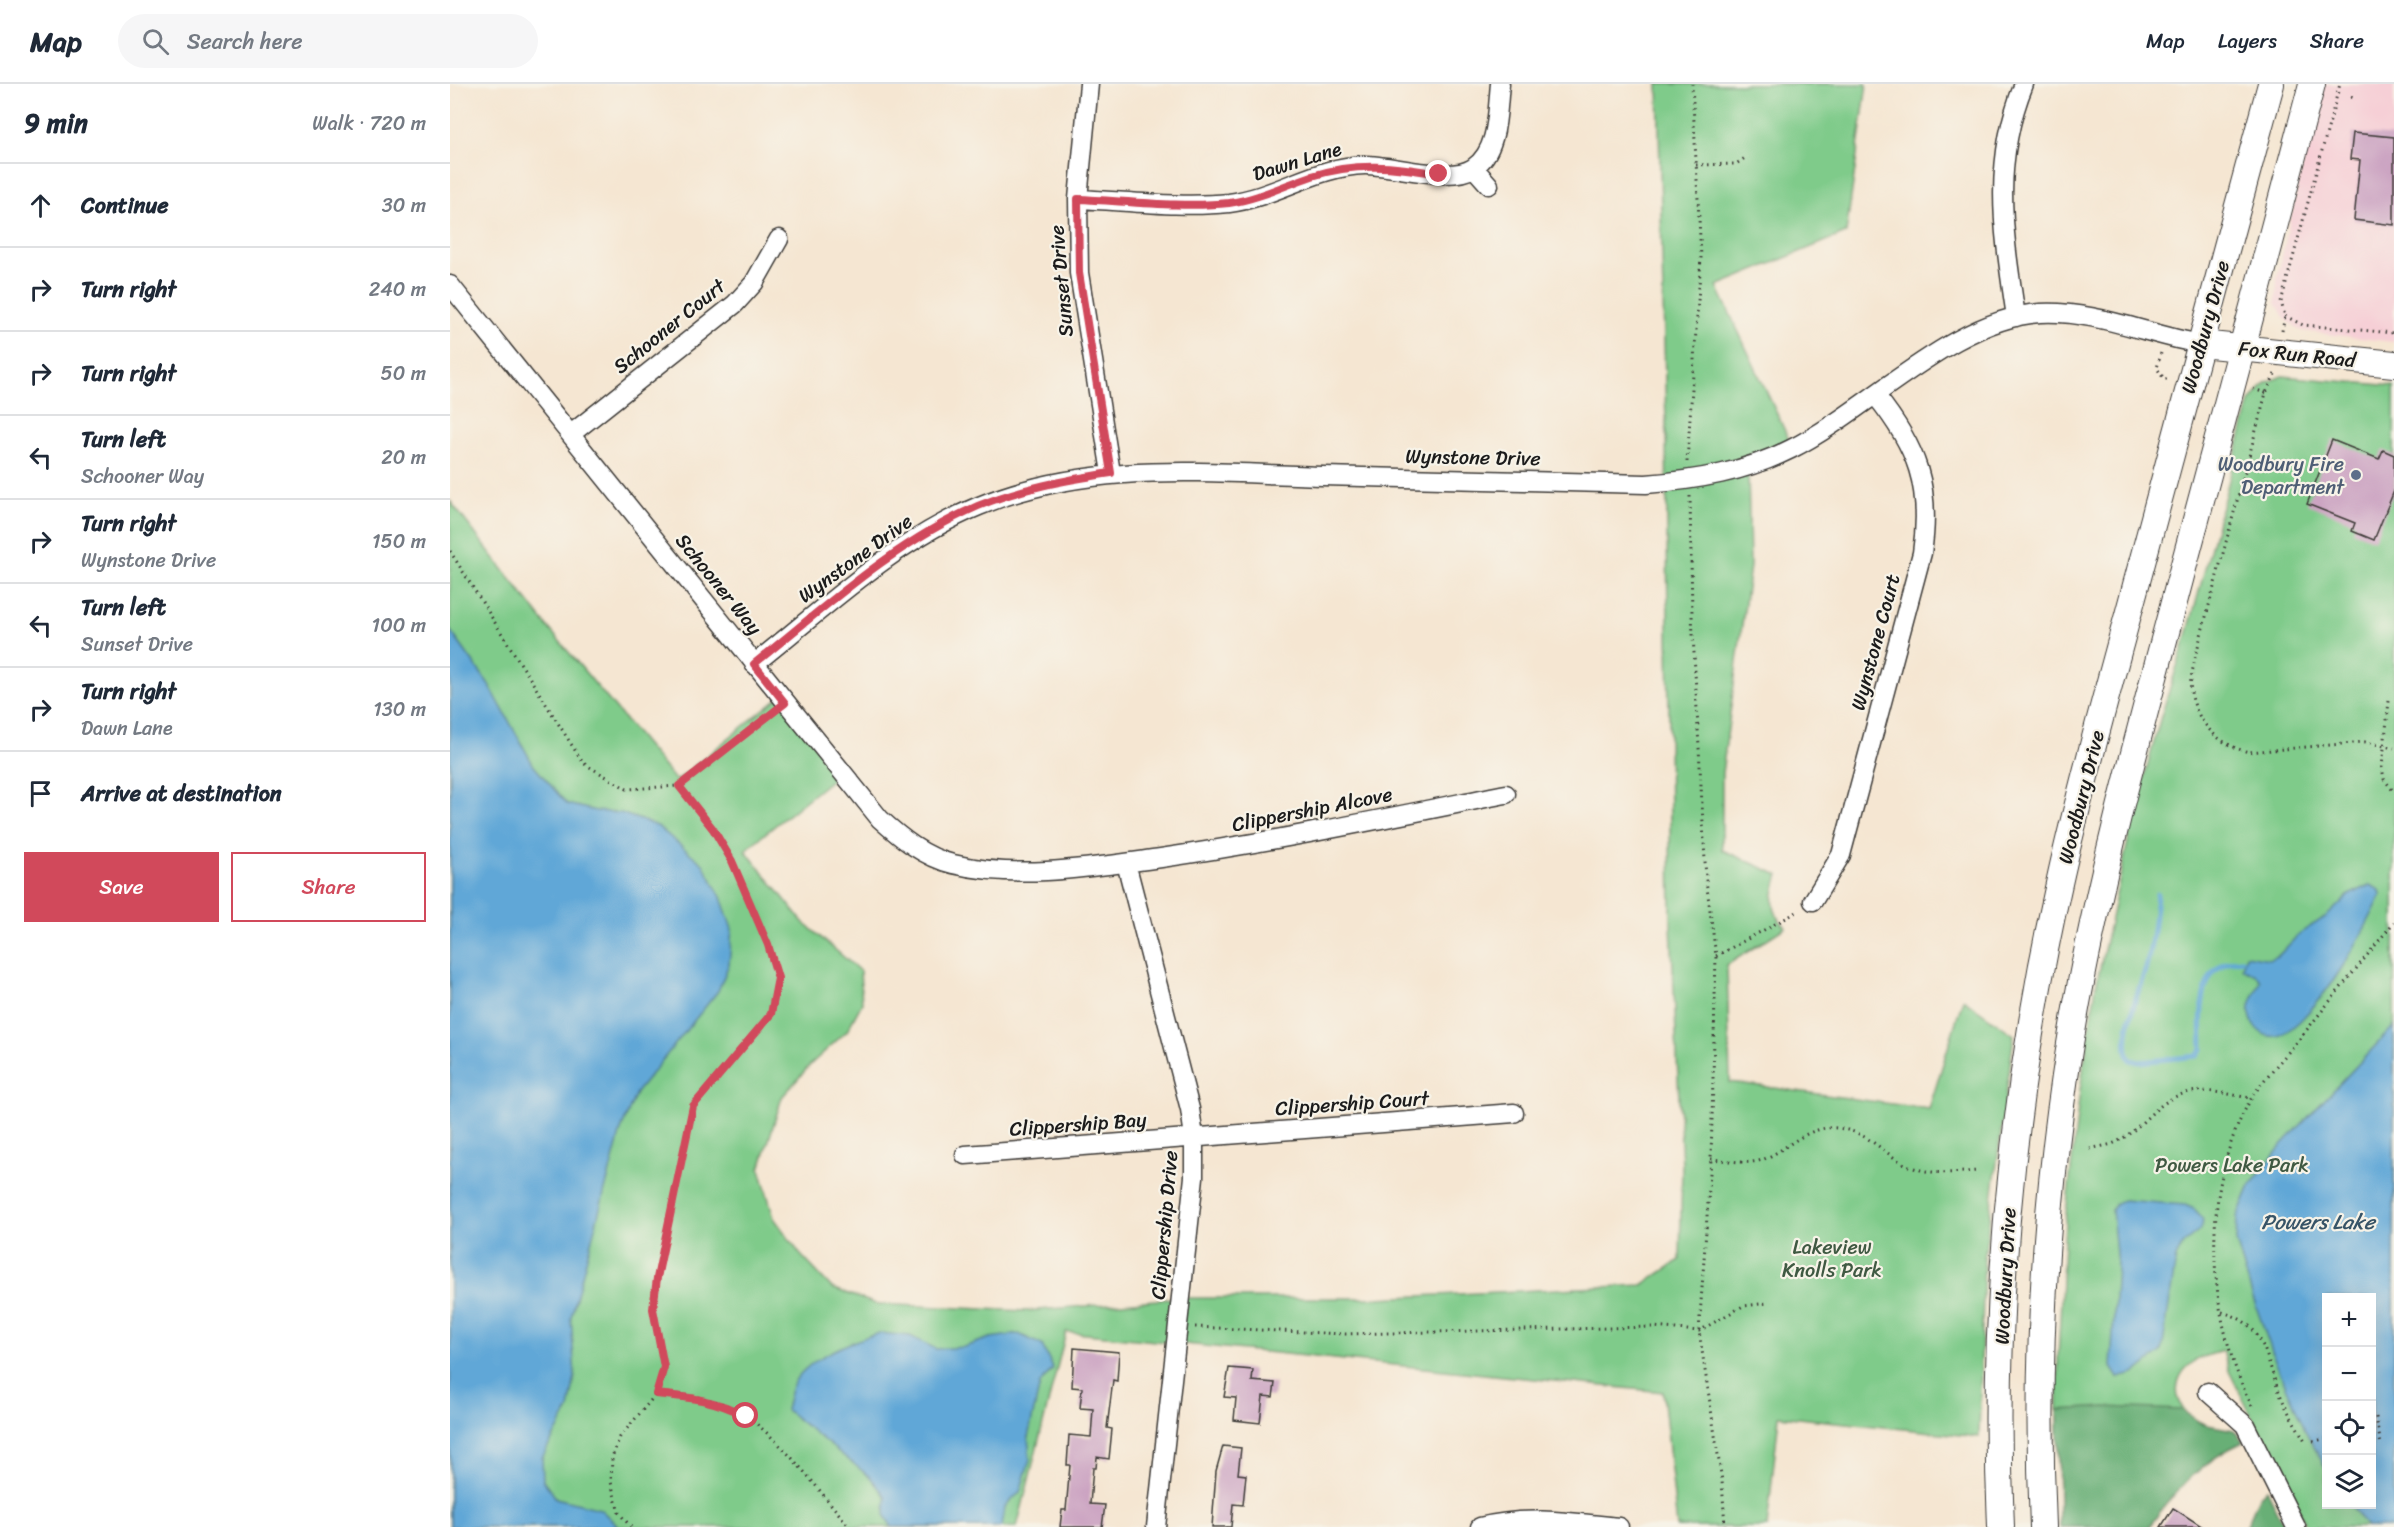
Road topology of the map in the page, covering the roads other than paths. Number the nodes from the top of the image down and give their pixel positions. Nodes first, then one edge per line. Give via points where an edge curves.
1 (1089, 84) edge
2 (1500, 84) edge
3 (2024, 84) edge
4 (2271, 84) edge
5 (2312, 84) edge
6 (1474, 168) junction
7 (1489, 185) dead end
8 (1078, 199) junction
9 (779, 239) dead end
10 (450, 285) edge
11 (2016, 318) junction
12 (2201, 344) junction
13 (2242, 348) junction
14 (2394, 364) edge
15 (1876, 396) junction
16 (571, 434) junction
17 (1111, 473) junction
18 (754, 664) junction
19 (1506, 794) dead end
20 (1126, 863) junction
21 (1813, 902) road end
22 (1514, 1113) dead end
23 (1194, 1137) junction
24 (965, 1155) dead end
25 (2208, 1392) dead end
26 (1156, 1527) edge
27 (1480, 1527) edge
28 (1619, 1527) edge
29 (2001, 1527) edge
30 (2043, 1527) edge
31 (2296, 1527) edge

1 - 8 street, Sunset Drive
2 - 6 street via 1495,133 1487,154
3 - 11 street via 2004,149 2001,187
4 - 12 main road, Woodbury Drive
5 - 13 main road, Woodbury Drive
6 - 7 street
6 - 8 street, Dawn Lane via 1458,175 1362,165 1229,203
8 - 17 street, Sunset Drive via 1079,273
9 - 16 street, Schooner Court via 754,283 735,304
10 - 16 street, Schooner Way
11 - 12 street, Wynstone Drive via 2040,313 2074,315
11 - 15 street, Wynstone Drive via 1980,329
12 - 13 main road, Fox Run Road
12 - 29 main road, Woodbury Drive via 2070,837 2035,1001 2017,1125 2005,1250 1999,1387
13 - 14 main road, Fox Run Road
13 - 30 main road, Woodbury Drive via 2111,843 2077,1005 2058,1131 2044,1298
15 - 17 street, Wynstone Drive via 1793,448 1757,465 1689,481 1646,484
15 - 21 street, Wynstone Court via 1909,444 1919,467 1926,496 1926,526 1841,855
16 - 18 street, Schooner Way
17 - 18 street, Wynstone Drive via 1019,491 948,521 883,561
18 - 20 street, Schooner Way via 880,819 927,855 952,864 1021,871
19 - 20 street, Clippership Alcove via 1253,844
20 - 23 street, Clippership Drive
22 - 23 street, Clippership Court
23 - 24 street, Clippership Bay
23 - 26 street, Clippership Drive via 1194,1177
25 - 31 street via 2245,1425
27 - 28 street via 1513,1519

